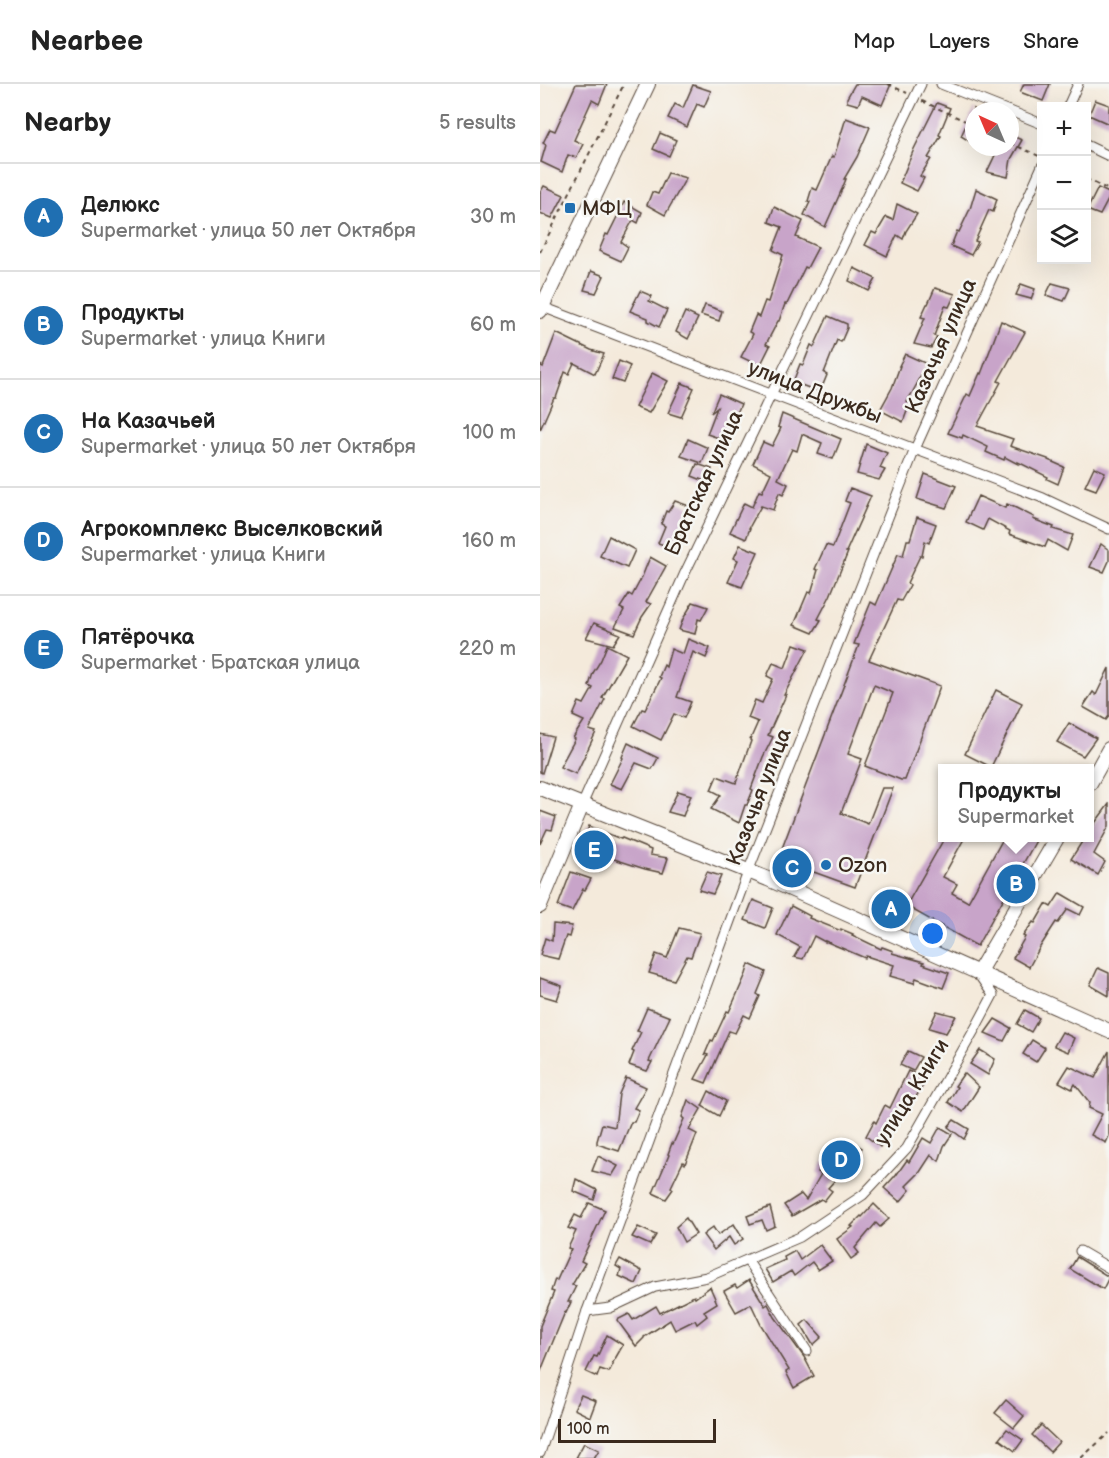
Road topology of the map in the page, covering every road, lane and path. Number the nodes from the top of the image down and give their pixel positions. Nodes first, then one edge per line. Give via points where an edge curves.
1 (624, 84) edge
2 (648, 84) edge
3 (888, 84) edge
4 (921, 84) edge
5 (941, 84) edge
6 (1078, 84) edge
7 (910, 94) dead end
8 (920, 99) dead end
9 (987, 102) edge
10 (1070, 102) edge
11 (1019, 115) edge
12 (965, 121) edge
13 (1037, 122) edge
14 (1019, 147) edge
15 (1091, 147) edge
16 (1037, 156) edge
17 (1109, 156) edge
18 (1037, 175) edge
19 (1091, 181) edge
20 (1109, 190) edge
21 (540, 252) edge
22 (541, 308) edge
23 (770, 395) junction
24 (915, 449) junction
25 (1109, 529) edge
26 (1109, 749) edge
27 (1094, 774) edge
28 (540, 788) edge
29 (582, 805) junction
30 (1054, 842) edge
31 (748, 872) junction
32 (540, 906) edge
33 (978, 973) junction
34 (1109, 1031) edge
35 (1080, 1251) dead end
36 (747, 1260) junction
37 (1109, 1268) edge
38 (587, 1311) junction
39 (807, 1351) dead end
40 (1109, 1433) edge
41 (540, 1453) edge
42 (1081, 1458) edge

1 - 21 path
2 - 22 main road
3 - 7 path
4 - 23 street, Братская улица
5 - 9 street
6 - 10 street
8 - 12 path
11 - 13 street
14 - 16 path
15 - 17 street
18 - 24 street, Казачья улица
19 - 20 path
22 - 23 street, улица Дружбы
23 - 24 street, улица Дружбы
23 - 29 street, Братская улица via 684,575
24 - 25 street, улица Дружбы via 1043,498
24 - 31 street, Казачья улица
26 - 27 main road
28 - 29 main road
29 - 31 main road
29 - 32 main road, Братская улица
30 - 33 main road
31 - 33 main road
31 - 38 street, Казачья улица
33 - 34 main road
33 - 36 street, улица Книги via 993,995 907,1148 864,1195 800,1237
35 - 37 street
36 - 38 street, улица Книги via 707,1277 655,1287 610,1308
36 - 39 street
38 - 41 street, Казачья улица
40 - 42 path

